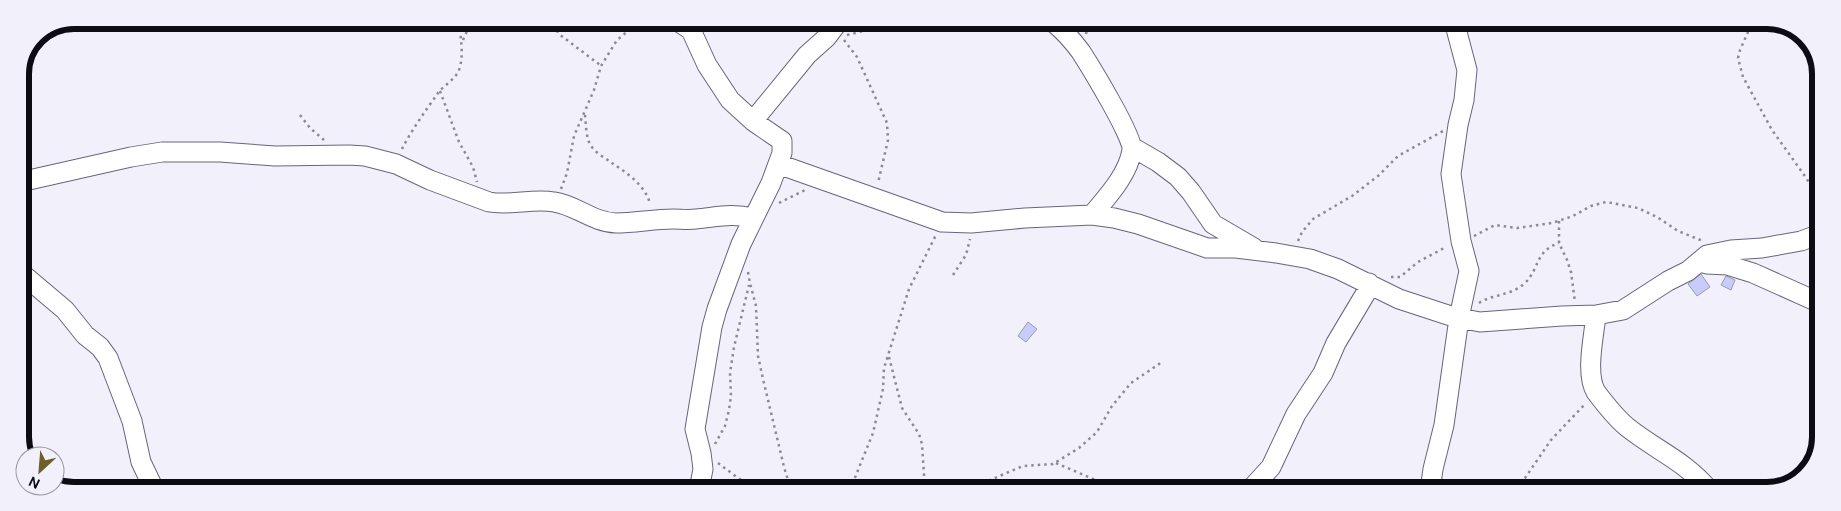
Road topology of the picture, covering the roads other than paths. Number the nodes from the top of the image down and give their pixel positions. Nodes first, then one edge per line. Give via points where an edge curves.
1 (689, 29) edge
2 (833, 29) edge
3 (1061, 29) edge
4 (1456, 29) edge
5 (753, 121) junction
6 (1132, 147) junction
7 (778, 164) junction
8 (29, 180) edge
9 (1092, 214) junction
10 (753, 218) junction
11 (1812, 237) edge
12 (1259, 251) junction
13 (1700, 261) junction
14 (29, 280) edge
15 (1368, 283) junction
16 (1812, 299) edge
17 (1461, 313) junction
18 (1586, 315) junction
19 (151, 482) edge
20 (703, 482) edge
21 (1257, 482) edge
22 (1431, 482) edge
23 (1702, 482) edge

1 - 5 street via 707,65 730,100
2 - 5 street
3 - 6 street via 1081,52 1121,121
4 - 17 street via 1467,70 1451,174 1468,271
5 - 7 street via 782,141
6 - 9 street via 1130,158 1111,193
6 - 12 street via 1178,177 1213,224
7 - 9 street via 942,222 971,223
7 - 10 street
8 - 10 street via 162,152 292,157 349,155 396,164 430,180 499,204 542,200 557,202 604,222 729,215
9 - 12 street via 1138,224 1207,248
10 - 20 street via 717,309 709,341 695,429 701,453 710,465
11 - 13 street via 1762,248 1717,252
12 - 15 street via 1338,268
13 - 16 street via 1753,273
13 - 18 street via 1623,310
14 - 19 street via 65,310 108,358 132,421 141,462
15 - 17 street via 1399,299
15 - 21 street via 1367,291 1336,343 1323,373 1292,421 1271,467
17 - 18 street via 1480,322
17 - 22 street via 1444,425
18 - 23 street via 1593,388 1627,427 1692,471

